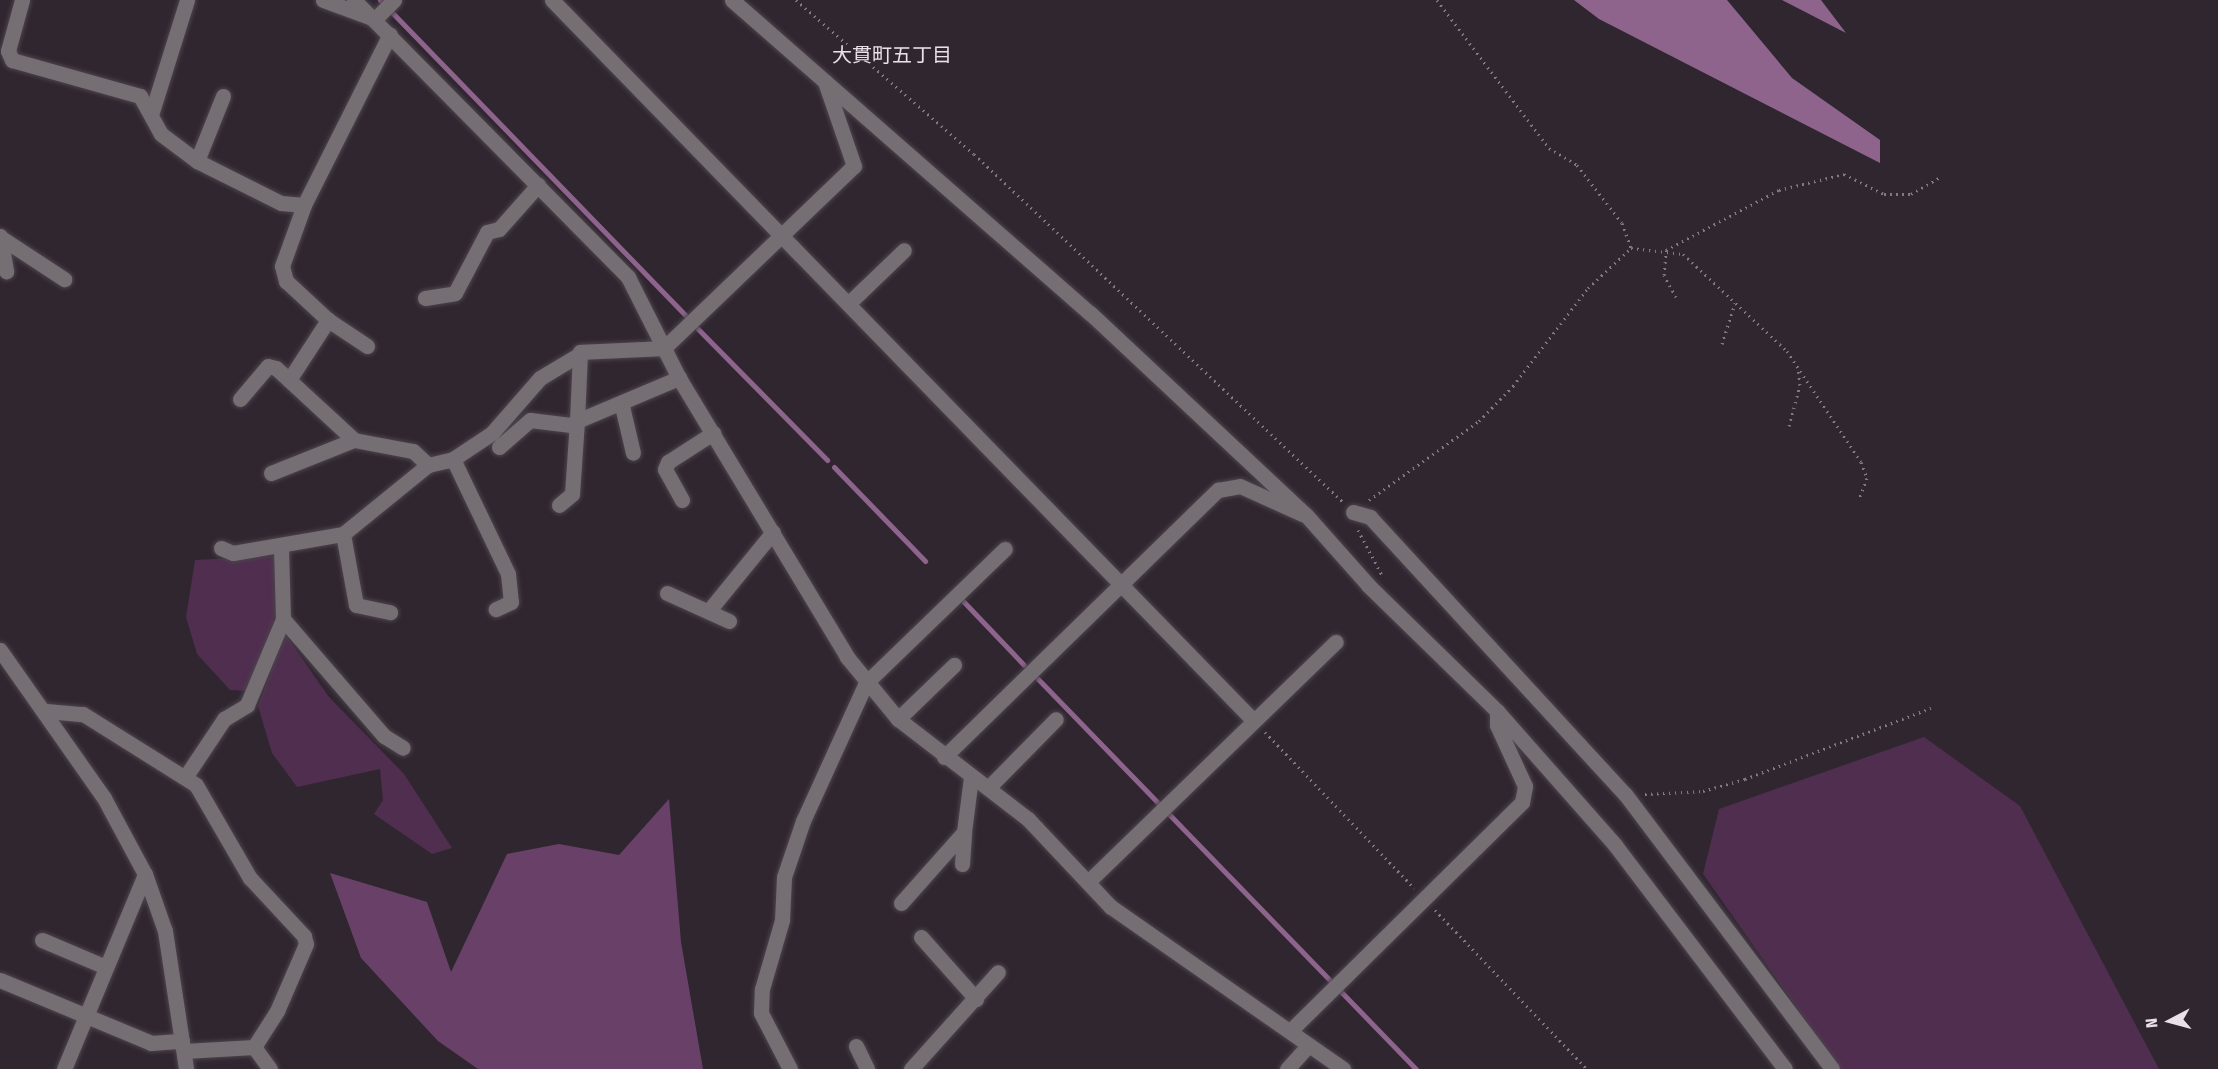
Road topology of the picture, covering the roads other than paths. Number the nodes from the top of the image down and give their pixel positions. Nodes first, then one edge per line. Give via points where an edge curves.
1 (22, 0) edge
2 (187, 0) edge
3 (323, 0) edge
4 (354, 0) edge
5 (394, 0) edge
6 (552, 0) edge
7 (732, 0) edge
8 (375, 19) junction
9 (390, 34) junction
10 (824, 80) junction
11 (223, 96) dead end
12 (151, 115) junction
13 (197, 161) junction
14 (538, 185) junction
15 (304, 205) junction
16 (0, 236) edge
17 (784, 236) junction
18 (904, 250) dead end
19 (6, 271) dead end
20 (64, 279) dead end
21 (425, 298) dead end
22 (849, 303) junction
23 (328, 320) junction
24 (367, 346) dead end
25 (664, 348) junction
26 (575, 357) junction
27 (679, 378) junction
28 (289, 380) junction
29 (240, 399) dead end
30 (622, 406) junction
31 (577, 421) junction
32 (713, 433) junction
33 (354, 440) junction
34 (499, 447) dead end
35 (633, 453) dead end
36 (453, 459) junction
37 (428, 465) junction
38 (271, 473) dead end
39 (682, 500) dead end
40 (559, 505) dead end
41 (1353, 512) road end
42 (1306, 515) junction
43 (773, 532) junction
44 (343, 534) junction
45 (221, 548) dead end
46 (281, 548) junction
47 (1005, 549) dead end
48 (1120, 586) junction
49 (667, 592) dead end
50 (711, 608) junction
51 (496, 609) dead end
52 (390, 612) dead end
53 (284, 619) junction
54 (729, 621) dead end
55 (1336, 642) dead end
56 (0, 650) edge
57 (954, 664) dead end
58 (866, 683) junction
59 (46, 711) junction
60 (1497, 711) junction
61 (898, 719) junction
62 (1056, 719) dead end
63 (1253, 720) junction
64 (403, 747) dead end
65 (944, 757) junction
66 (186, 776) junction
67 (971, 777) junction
68 (989, 787) junction
69 (964, 832) junction
70 (962, 864) dead end
71 (145, 874) junction
72 (1088, 882) junction
73 (902, 903) dead end
74 (921, 937) dead end
75 (42, 940) dead end
76 (106, 967) junction
77 (998, 972) dead end
78 (0, 980) edge
79 (976, 999) junction
80 (86, 1018) junction
81 (1290, 1031) junction
82 (183, 1046) junction
83 (856, 1046) dead end
84 (1308, 1046) junction
85 (254, 1047) junction
86 (1784, 1068) edge
87 (64, 1069) edge
88 (186, 1069) edge
89 (270, 1069) edge
90 (790, 1069) edge
91 (867, 1069) edge
92 (911, 1069) edge
93 (1287, 1069) edge
94 (1343, 1069) edge
95 (1832, 1069) edge

1 - 12 street via 8,51 12,60 130,91 140,96
2 - 12 street
3 - 8 street
4 - 8 street
5 - 8 street
6 - 17 street
7 - 10 street
8 - 9 street
9 - 14 street
9 - 15 street
10 - 17 street via 854,166
10 - 42 street via 1090,313
11 - 13 street
12 - 13 street via 161,134
13 - 15 street via 281,203
14 - 21 street via 499,229 488,232 455,293
14 - 25 street via 628,277
15 - 23 street via 282,266 286,280
16 - 19 street
16 - 20 street
17 - 22 street
17 - 25 street
18 - 22 street
22 - 48 street
23 - 24 street
23 - 28 street
25 - 26 street via 580,352
25 - 27 street
26 - 31 street
26 - 36 street via 540,378 492,433
27 - 30 street
27 - 32 street
28 - 29 street via 268,366
28 - 33 street
30 - 31 street
30 - 35 street
31 - 34 street via 571,425 530,420
31 - 40 street via 572,494
32 - 39 street via 668,462 665,469
32 - 43 street
33 - 37 street via 413,451
33 - 38 street
36 - 37 street
36 - 51 street via 508,574 511,602
37 - 44 street
41 - 95 street via 1370,517 1626,794
42 - 48 street via 1230,485 1201,503
42 - 60 street
43 - 50 street
43 - 58 street
44 - 46 street
44 - 52 street via 356,605
45 - 46 street via 233,553
46 - 53 street
47 - 58 street
48 - 63 street
48 - 65 street
49 - 50 street
50 - 54 street
53 - 64 street via 384,736
53 - 66 street via 247,705 224,718
55 - 63 street
56 - 59 street
57 - 61 street
58 - 61 street
58 - 90 street via 848,713 784,877 782,920 761,1013
59 - 66 street via 83,714
59 - 71 street via 104,798
60 - 81 street via 1497,725 1525,786 1522,802
60 - 86 street via 1615,845
61 - 65 street
62 - 68 street
63 - 72 street
65 - 67 street
66 - 85 street via 250,878 304,936 306,944 277,1011
67 - 68 street
67 - 69 street
68 - 72 street
69 - 70 street
69 - 73 street
71 - 76 street
71 - 82 street via 165,931
72 - 81 street via 1112,907
74 - 79 street
75 - 76 street
76 - 80 street
77 - 79 street
78 - 80 street
79 - 92 street
80 - 82 street via 151,1043
80 - 87 street
81 - 84 street
82 - 85 street
82 - 88 street
83 - 91 street
84 - 93 street
84 - 94 street
85 - 89 street

